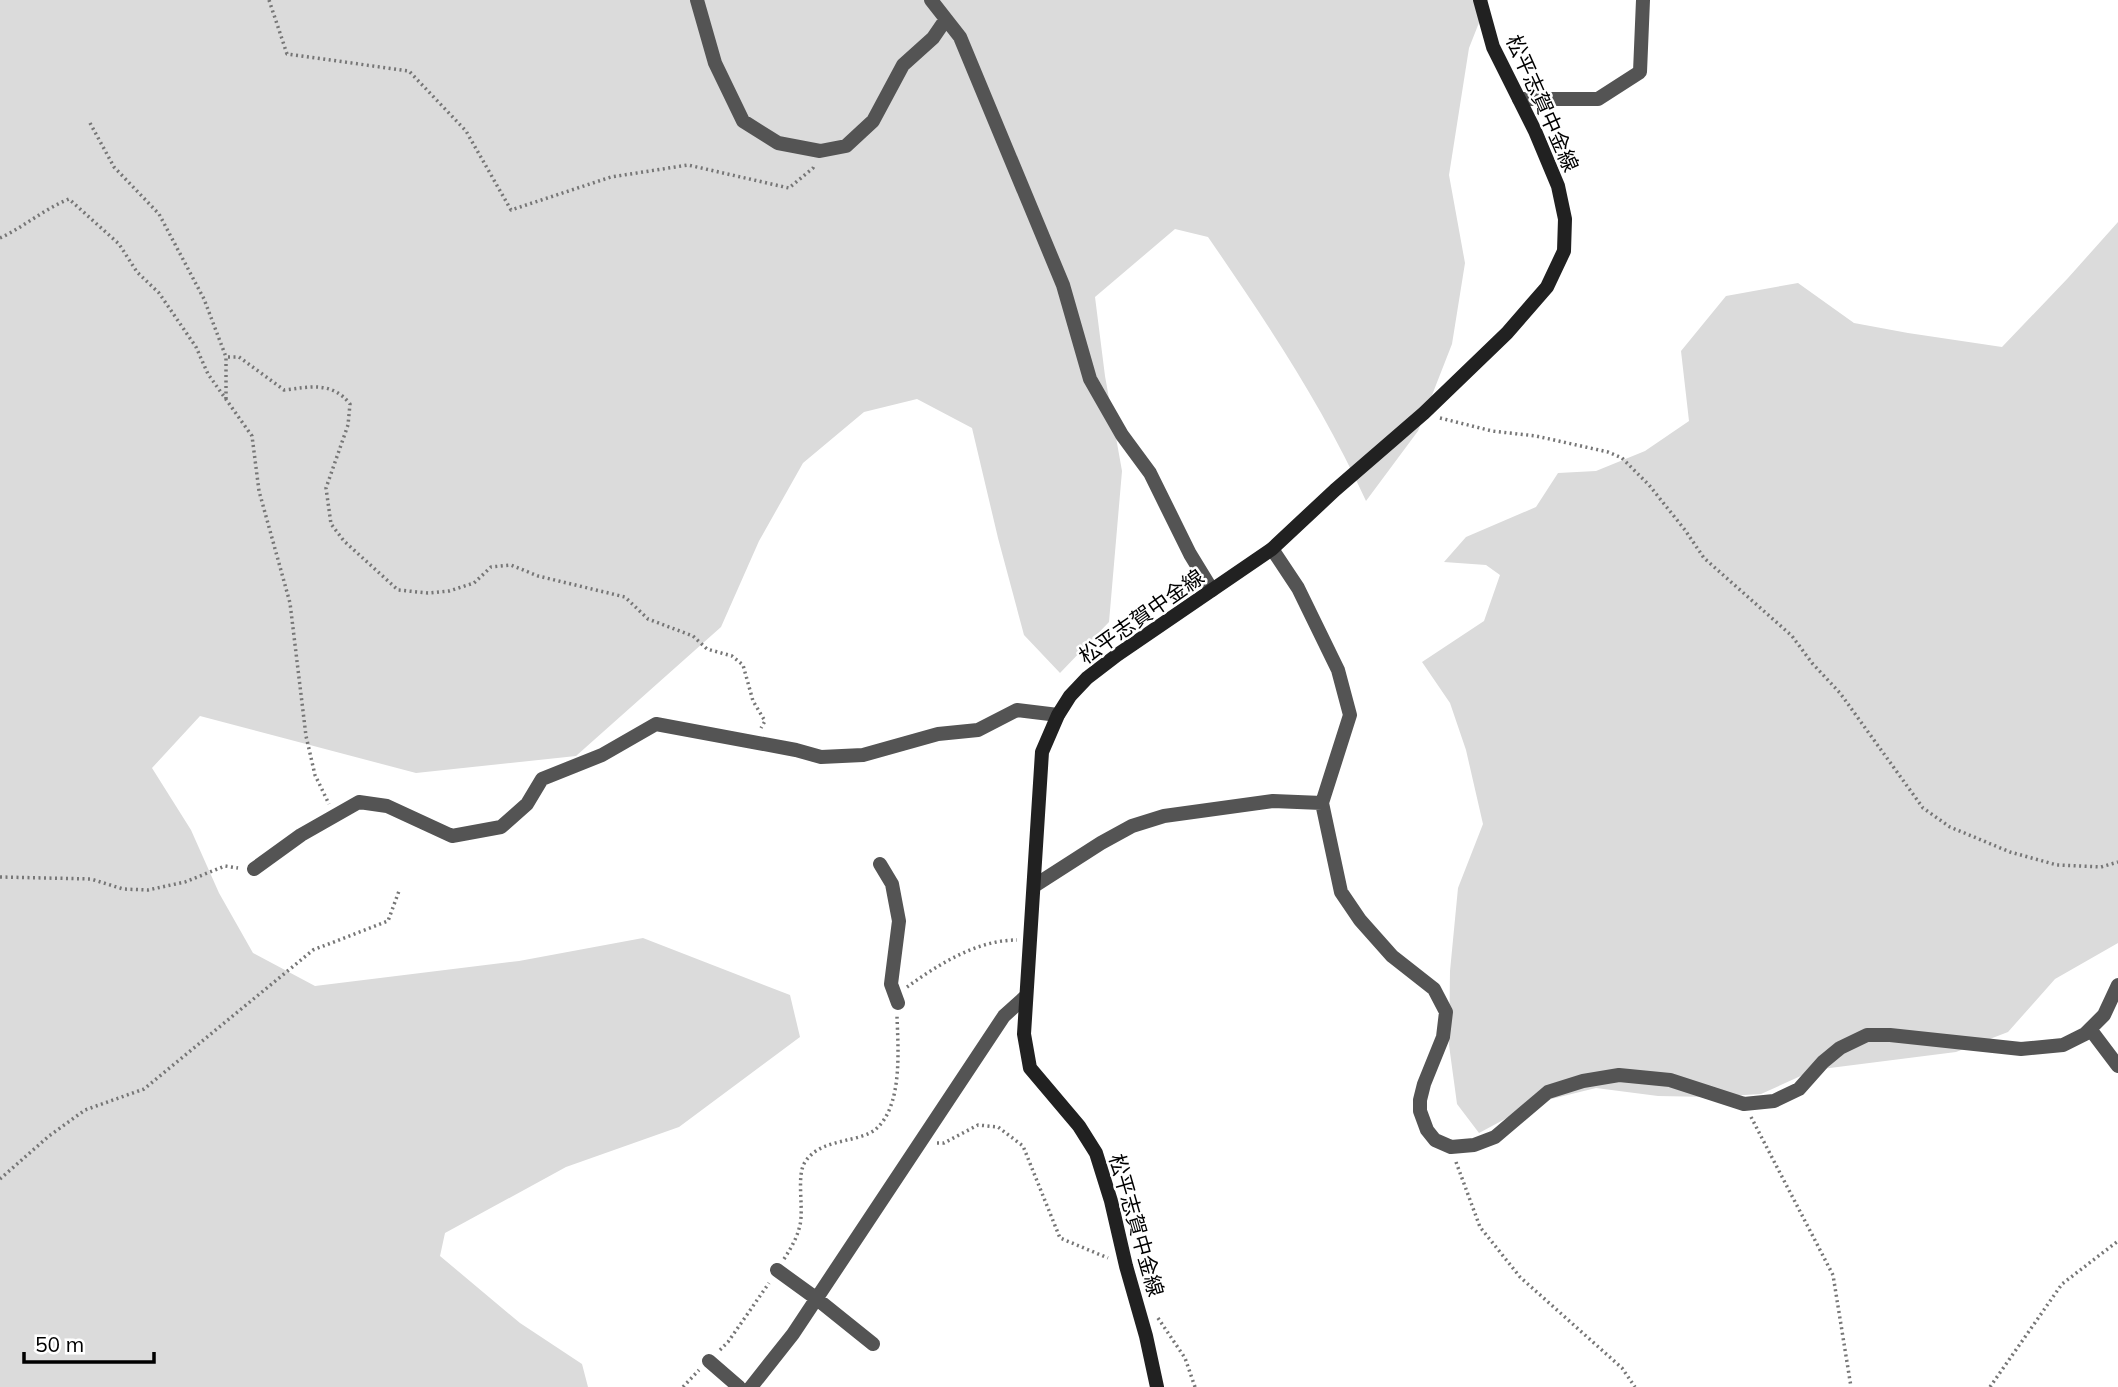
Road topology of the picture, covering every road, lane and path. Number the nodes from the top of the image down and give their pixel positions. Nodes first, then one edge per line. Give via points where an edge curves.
1 (269, 0) edge
2 (697, 0) edge
3 (931, 0) edge
4 (1480, 0) edge
5 (1643, 0) edge
6 (946, 19) junction
7 (1519, 99) junction
8 (90, 123) dead end
9 (820, 151) junction
10 (0, 239) edge
11 (226, 357) junction
12 (226, 399) junction
13 (1424, 413) junction
14 (1272, 549) junction
15 (1212, 590) junction
16 (1058, 715) junction
17 (754, 743) junction
18 (1322, 803) junction
19 (337, 814) junction
20 (2118, 862) edge
21 (880, 864) dead end
22 (254, 869) joint
23 (0, 877) edge
24 (1034, 886) junction
25 (399, 891) dead end
26 (1030, 940) junction
27 (2118, 985) edge
28 (1025, 998) junction
29 (898, 1003) junction
30 (2090, 1029) junction
31 (2118, 1066) edge
32 (1744, 1104) junction
33 (923, 1139) junction
34 (1451, 1147) junction
35 (0, 1179) edge
36 (2118, 1241) edge
37 (1126, 1266) junction
38 (777, 1270) junction
39 (817, 1299) junction
40 (1155, 1313) dead end
41 (873, 1344) dead end
42 (709, 1361) junction
43 (683, 1387) edge
44 (739, 1387) edge
45 (751, 1387) edge
46 (1157, 1387) edge
47 (1195, 1387) edge
48 (1635, 1387) edge
49 (1851, 1387) edge
50 (1990, 1387) edge

1 - 9 path via 287,54 409,71 466,131 511,210 611,177 688,165 789,188 813,168
2 - 9 street via 715,63 743,121 778,143
3 - 6 street
4 - 7 main road, 松平志賀中金線 via 1493,47
5 - 7 street via 1640,72 1598,99
6 - 9 street via 903,65 873,121 846,146
6 - 15 street via 960,37 1063,285 1090,379 1150,473
7 - 13 main road, 松平志賀中金線 via 1558,186 1566,219 1564,251 1547,287 1507,333
8 - 11 path via 114,167 159,214 204,299
10 - 12 path via 69,200 119,244 137,272 159,293
11 - 12 path
11 - 17 path via 239,357 284,390 318,387 340,392 350,404 348,425 326,488 331,523 344,541 398,590 449,591 474,583 491,567 511,565 625,597 649,619 693,636 707,649 732,656 743,665 753,701 765,721
12 - 19 path via 252,436 259,491 290,603 306,736 315,775
13 - 14 main road, 松平志賀中金線
13 - 20 path via 1622,458 1649,485 1704,558 1792,636 1840,693 1923,808 1950,827 2010,852 2057,865 2101,867
14 - 15 main road, 松平志賀中金線
14 - 18 street via 1298,588 1338,670 1350,715
15 - 16 main road, 松平志賀中金線 via 1087,678
16 - 17 street via 1017,710 978,730 938,734 863,755 821,757
16 - 24 main road, 松平志賀中金線 via 1042,752
17 - 19 street via 656,724 603,755 542,779 527,804 501,827 452,836 387,806 359,802
18 - 24 street via 1273,801 1164,816 1132,826
18 - 34 street via 1341,892 1392,956 1434,989 1446,1012 1420,1111 1435,1140
19 - 22 street
21 - 29 street via 892,884 899,920 891,984
22 - 23 path via 225,866 148,890 91,879
24 - 26 main road, 松平志賀中金線
25 - 35 path via 388,921 313,950 144,1089 85,1110
26 - 28 main road, 松平志賀中金線
26 - 29 path via 1006,940 966,952 926,973 902,991
27 - 30 street via 2104,1015
28 - 33 street via 1004,1016
28 - 37 main road, 松平志賀中金線 via 1024,1034 1030,1068 1096,1153
29 - 38 path via 899,1051 888,1115 875,1130 820,1147 804,1163 800,1224
30 - 31 street
30 - 32 street via 2063,1045 2021,1049 1867,1035 1840,1048 1799,1089 1774,1101
32 - 34 street via 1670,1080 1619,1075 1583,1080 1548,1092 1495,1137
32 - 49 path via 1833,1275
33 - 37 path via 944,1143 978,1125 998,1126 1023,1146 1060,1238
33 - 39 street
34 - 48 path via 1480,1227 1520,1277 1622,1368
36 - 50 path via 2062,1284
37 - 46 main road, 松平志賀中金線
38 - 39 street
38 - 42 path via 728,1342
39 - 41 street
39 - 45 street
40 - 47 path via 1185,1358
42 - 43 path
42 - 44 street

